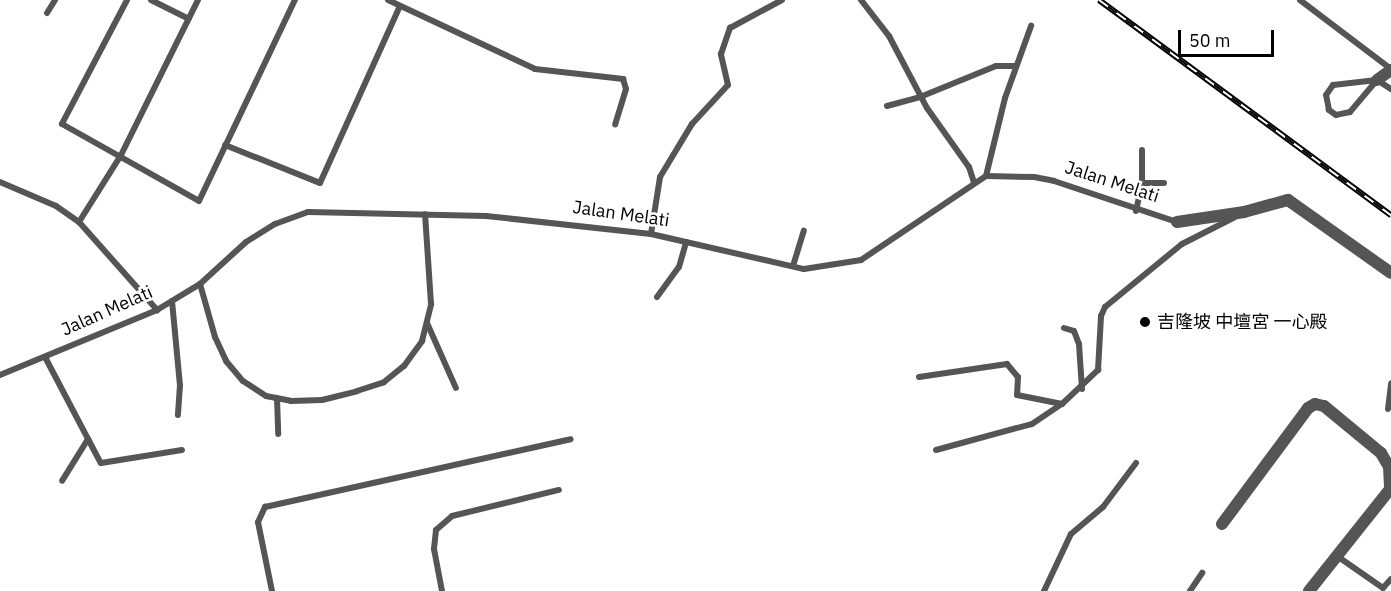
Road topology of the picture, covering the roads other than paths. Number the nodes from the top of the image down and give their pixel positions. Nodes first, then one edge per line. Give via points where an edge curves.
1 (55, 0) edge
2 (126, 0) edge
3 (151, 0) edge
4 (198, 0) edge
5 (295, 0) edge
6 (388, 0) edge
7 (782, 0) edge
8 (861, 0) edge
9 (1300, 0) edge
10 (400, 6) junction
11 (46, 13) dead end
12 (189, 19) junction
13 (1031, 26) dead end
14 (1016, 66) junction
15 (1391, 70) edge
16 (1377, 80) junction
17 (1391, 89) edge
18 (921, 97) junction
19 (887, 106) dead end
20 (615, 124) dead end
21 (225, 145) junction
22 (1142, 150) dead end
23 (121, 155) junction
24 (986, 177) junction
25 (0, 182) edge
26 (974, 182) junction
27 (1142, 183) junction
28 (1164, 183) dead end
29 (1136, 211) junction
30 (1244, 213) junction
31 (425, 214) junction
32 (79, 222) junction
33 (1177, 222) joint
34 (804, 231) dead end
35 (651, 234) junction
36 (686, 242) junction
37 (793, 266) junction
38 (1391, 273) edge
39 (200, 284) junction
40 (657, 297) dead end
41 (172, 301) junction
42 (157, 310) junction
43 (427, 322) junction
44 (1064, 328) dead end
45 (45, 357) junction
46 (0, 375) edge
47 (920, 377) dead end
48 (1391, 383) edge
49 (456, 388) dead end
50 (1082, 389) junction
51 (277, 398) junction
52 (1062, 404) junction
53 (1388, 409) dead end
54 (178, 415) dead end
55 (278, 434) dead end
56 (571, 439) dead end
57 (88, 440) junction
58 (182, 450) dead end
59 (936, 450) dead end
60 (1136, 463) dead end
61 (62, 481) dead end
62 (1390, 488) edge
63 (559, 490) dead end
64 (1222, 524) dead end
65 (1335, 555) junction
66 (1202, 573) dead end
67 (1391, 579) edge
68 (1384, 589) edge
69 (272, 591) edge
70 (442, 591) edge
71 (1044, 591) edge
72 (1190, 591) edge
73 (1309, 591) edge

1 - 11 lane
2 - 23 lane via 63,124
3 - 12 lane
4 - 12 lane
5 - 21 lane
6 - 10 lane
7 - 35 lane via 730,28 721,54 728,85 692,124 660,177
8 - 18 lane via 889,36
9 - 15 lane
10 - 20 lane via 535,69 623,79 626,89
10 - 21 lane via 320,183
12 - 23 lane
13 - 14 lane
14 - 18 lane via 996,66
14 - 24 lane
15 - 16 street
16 - 16 lane via 1350,112 1336,115 1329,110 1326,95 1333,85
16 - 17 lane
18 - 19 lane
18 - 26 lane via 969,167
21 - 23 lane via 199,201
22 - 27 lane
23 - 32 lane
24 - 26 lane, Jalan Melati
24 - 29 lane, Jalan Melati via 1034,177
25 - 32 lane via 56,206
26 - 37 lane, Jalan Melati via 861,260 816,269
27 - 28 lane
27 - 29 lane
29 - 33 lane, Jalan Melati
30 - 33 street, Jalan Melati
30 - 38 street, Jalan Melati via 1288,200
30 - 50 lane via 1182,244 1105,308 1101,316 1098,370
31 - 35 lane, Jalan Melati via 486,216
31 - 39 lane, Jalan Melati via 308,213 275,224 246,242
31 - 43 lane via 431,304
32 - 42 lane
34 - 37 lane
35 - 36 lane, Jalan Melati
36 - 37 lane, Jalan Melati
36 - 40 lane via 680,267
39 - 41 lane, Jalan Melati
39 - 51 lane via 226,362 243,381 266,396
41 - 42 lane, Jalan Melati
41 - 54 lane via 180,385
42 - 45 lane, Jalan Melati
43 - 49 lane
43 - 51 lane via 422,341 404,366 384,382 322,400
44 - 50 lane via 1074,331 1079,344
45 - 46 lane, Jalan Melati
45 - 57 lane
47 - 52 lane via 1007,364 1018,377 1017,395
48 - 53 lane
50 - 52 lane
51 - 55 lane
52 - 59 lane via 1032,424
56 - 69 lane via 265,507 258,522
57 - 58 lane via 100,463
57 - 61 lane
60 - 71 lane via 1103,507 1071,534
62 - 64 street via 1389,466 1381,453 1324,406 1315,404 1308,408
62 - 65 street
63 - 70 lane via 452,516 436,530 434,549
65 - 68 lane
65 - 73 street
66 - 72 lane
67 - 68 lane

